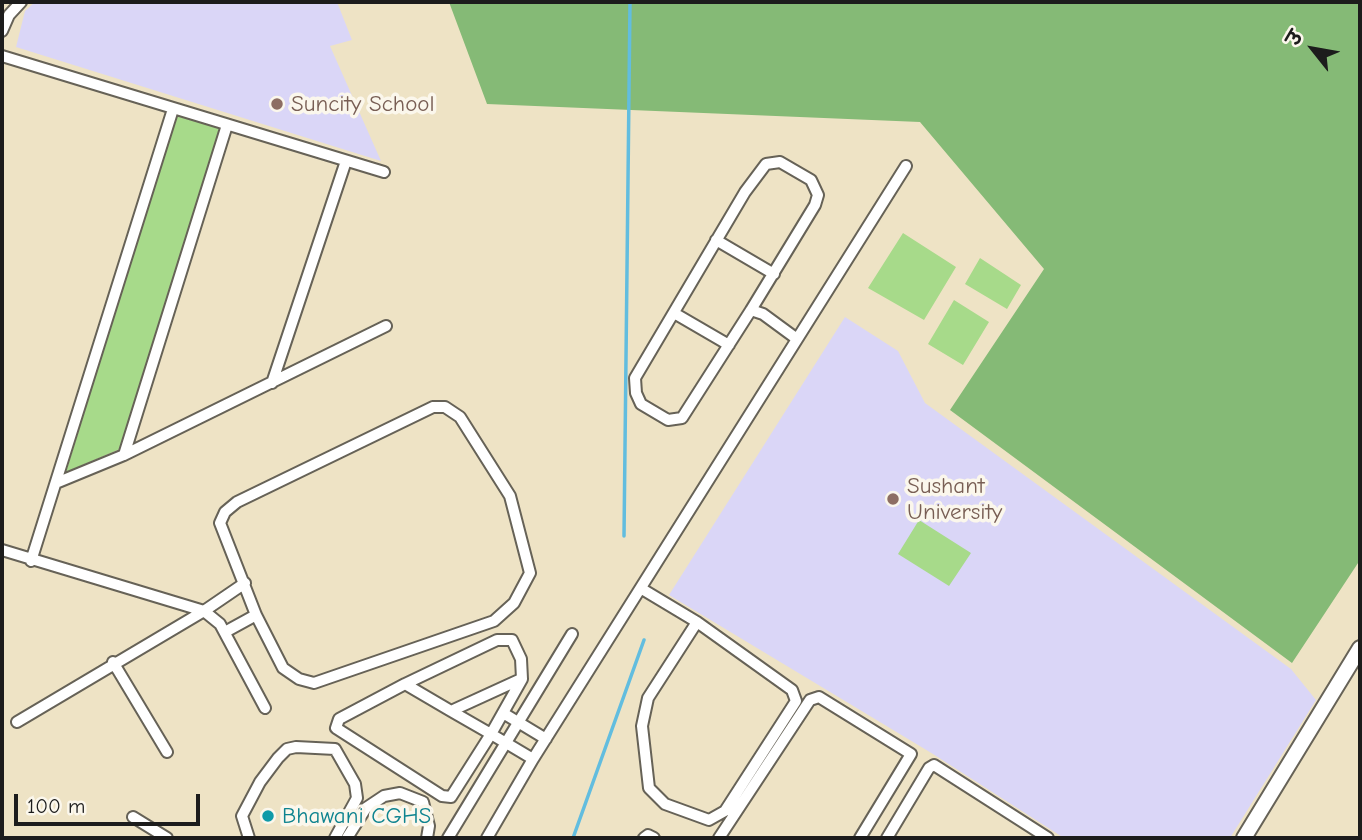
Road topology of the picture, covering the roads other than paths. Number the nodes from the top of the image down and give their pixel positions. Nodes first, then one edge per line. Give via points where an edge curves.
1 (21, 2) edge
2 (2, 31) edge
3 (2, 56) edge
4 (173, 109) junction
5 (227, 125) junction
6 (346, 161) junction
7 (906, 166) dead end
8 (384, 172) dead end
9 (716, 240) junction
10 (774, 274) junction
11 (751, 310) junction
12 (674, 313) junction
13 (386, 326) dead end
14 (797, 339) junction
15 (729, 345) junction
16 (272, 383) junction
17 (124, 455) junction
18 (56, 483) junction
19 (2, 550) edge
20 (31, 561) junction
21 (245, 583) junction
22 (642, 589) junction
23 (204, 611) junction
24 (256, 615) junction
25 (697, 622) junction
26 (225, 632) junction
27 (572, 634) dead end
28 (1360, 648) edge
29 (113, 662) junction
30 (522, 679) junction
31 (405, 684) junction
32 (265, 708) dead end
33 (451, 711) junction
34 (503, 713) junction
35 (17, 722) dead end
36 (519, 723) junction
37 (491, 734) junction
38 (546, 739) junction
39 (507, 744) junction
40 (167, 752) dead end
41 (533, 759) junction
42 (133, 817) dead end
43 (870, 823) junction
44 (888, 837) edge
45 (167, 838) edge
46 (248, 838) edge
47 (335, 838) edge
48 (347, 838) edge
49 (427, 838) edge
50 (449, 838) edge
51 (487, 838) edge
52 (644, 838) edge
53 (654, 838) edge
54 (719, 838) edge
55 (860, 838) edge
56 (1048, 838) edge
57 (1244, 838) edge

1 - 2 street
3 - 4 street
4 - 5 street
4 - 18 street
5 - 6 street
5 - 17 street
6 - 8 street
6 - 16 street
7 - 14 street
9 - 10 street
9 - 10 street via 766,164 780,162 811,180 818,195 815,205
9 - 12 street
10 - 11 street
11 - 14 street via 763,313
11 - 15 street
12 - 15 street
12 - 15 street via 635,378 641,404 650,410 668,420 682,418
13 - 16 street
14 - 22 street
16 - 17 street
17 - 18 street
18 - 20 street
19 - 20 street
20 - 23 street
21 - 23 street
21 - 24 street
21 - 24 street via 221,534 219,523 225,512 433,407 445,407 460,417 510,496 530,573 514,603 494,621 314,683 282,668
22 - 25 street
22 - 38 street
23 - 26 street
23 - 29 street
24 - 26 street
25 - 25 street via 648,698 642,726 649,788 665,804 709,820 725,811 796,701 792,690
26 - 32 street
27 - 36 street
28 - 57 street
29 - 35 street
29 - 40 street
30 - 31 street via 516,645 504,638
30 - 33 street
30 - 34 street
31 - 33 street
31 - 37 street via 340,719 338,732 449,798
33 - 37 street
34 - 36 street
34 - 37 street
36 - 38 street
36 - 39 street
37 - 39 street
38 - 41 street
39 - 41 street
39 - 50 street
41 - 51 street
42 - 45 street
43 - 44 street
43 - 54 street via 911,754 819,697 810,700
43 - 55 street
44 - 56 street via 934,765
46 - 47 street via 242,816 278,758 287,749 327,747 340,754 357,798
48 - 49 street via 366,808 384,796 400,793 423,802
52 - 53 street

